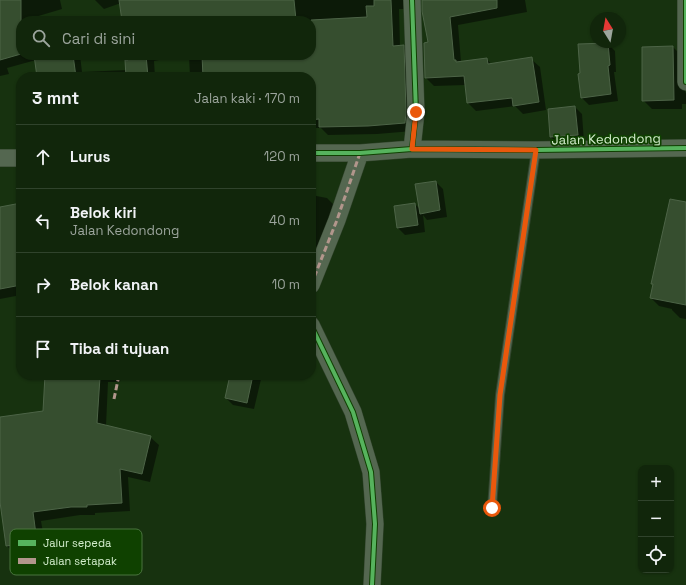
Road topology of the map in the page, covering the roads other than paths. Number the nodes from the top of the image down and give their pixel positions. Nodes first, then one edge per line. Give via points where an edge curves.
1 (412, 0) edge
2 (686, 0) edge
3 (686, 82) edge
4 (686, 148) edge
5 (412, 149) junction
6 (536, 150) junction
7 (316, 153) edge
8 (360, 153) junction
9 (0, 158) edge
10 (16, 158) edge
11 (316, 272) edge
12 (316, 335) edge
13 (492, 508) dead end
14 (372, 585) edge

1 - 5 street via 416,112
2 - 3 street
4 - 6 street, Jalan Kedondong
5 - 6 street, Jalan Kedondong
5 - 8 street, Jalan Kedondong
6 - 13 lane via 500,395
7 - 8 street, Jalan Kedondong
8 - 11 street
9 - 10 street
12 - 14 street via 353,412 371,472 375,524

